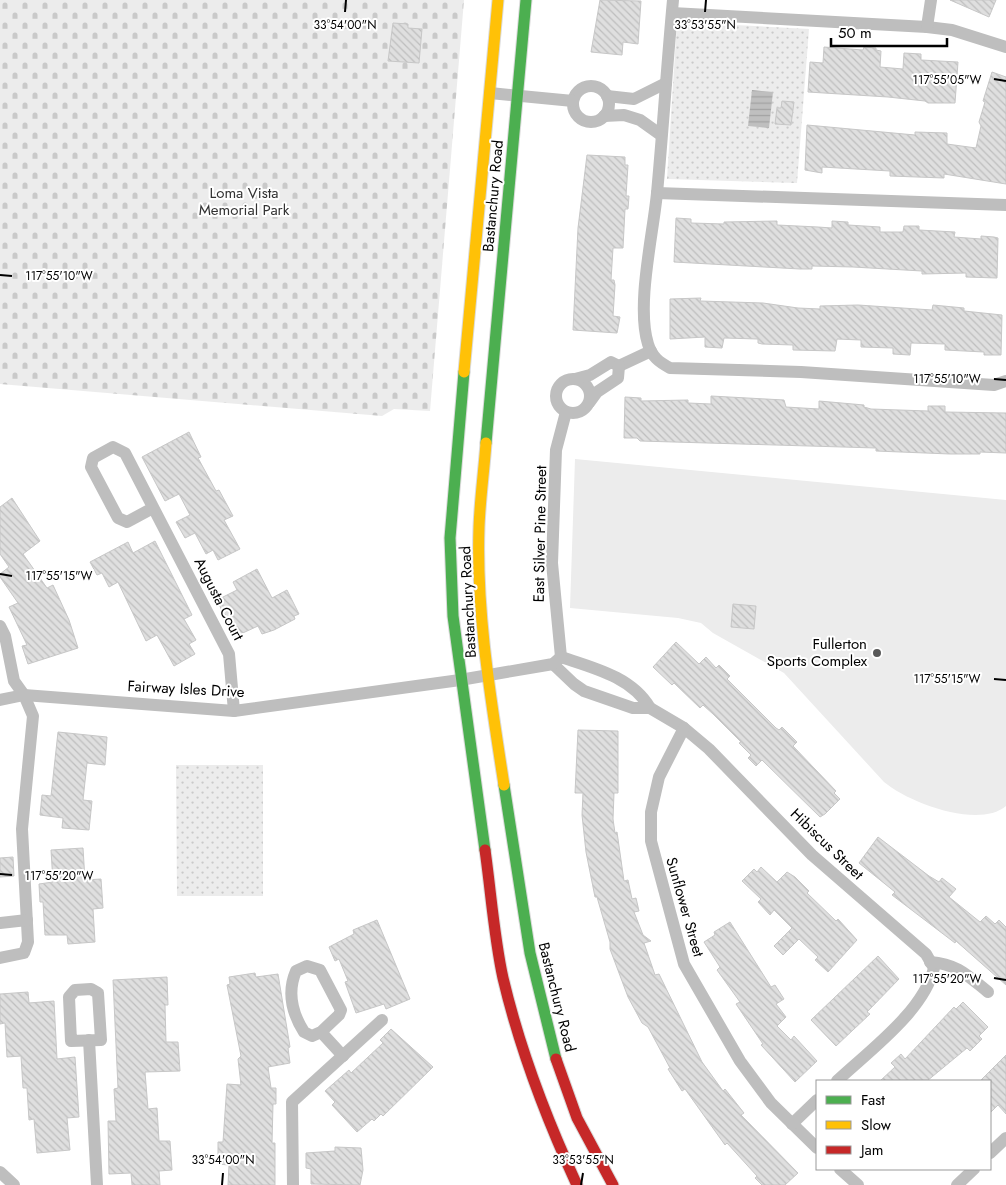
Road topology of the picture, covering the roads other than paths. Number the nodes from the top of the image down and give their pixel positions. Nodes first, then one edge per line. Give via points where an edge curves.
1 (498, 0) edge
2 (526, 0) edge
3 (930, 0) edge
4 (672, 6) edge
5 (928, 27) junction
6 (1006, 47) edge
7 (666, 83) junction
8 (490, 93) junction
9 (517, 95) junction
10 (607, 96) junction
11 (573, 101) junction
12 (604, 116) junction
13 (662, 135) junction
14 (657, 193) junction
15 (1006, 205) edge
16 (651, 351) junction
17 (619, 366) junction
18 (574, 379) junction
19 (1006, 381) edge
20 (589, 403) junction
21 (566, 412) junction
22 (153, 508) junction
23 (0, 626) edge
24 (557, 660) junction
25 (488, 676) junction
26 (615, 678) junction
27 (460, 680) junction
28 (24, 695) junction
29 (0, 700) edge
30 (604, 700) junction
31 (650, 708) junction
32 (234, 711) junction
33 (684, 728) junction
34 (27, 920) junction
35 (0, 923) edge
36 (0, 958) edge
37 (930, 962) junction
38 (988, 992) dead end
39 (382, 1020) dead end
40 (321, 1032) junction
41 (89, 1040) dead end
42 (343, 1056) junction
43 (838, 1080) edge
44 (816, 1101) edge
45 (792, 1124) junction
46 (1006, 1138) edge
47 (816, 1147) edge
48 (991, 1152) edge
49 (841, 1170) edge
50 (973, 1170) edge
51 (0, 1172) edge
52 (14, 1185) edge
53 (97, 1185) edge
54 (292, 1185) edge
55 (577, 1185) edge
56 (613, 1185) edge
57 (858, 1185) edge
58 (956, 1185) edge

1 - 8 main road, Bastanchury Road
2 - 9 main road, Bastanchury Road
3 - 5 street
4 - 5 street
4 - 7 street
5 - 6 street via 952,30
7 - 10 street via 634,99
7 - 13 street
8 - 9 street
8 - 27 main road, Bastanchury Road via 450,538
9 - 11 street
9 - 25 main road, Bastanchury Road via 479,526 478,577
10 - 11 street via 599,88 591,86 578,90
10 - 12 street via 609,106
11 - 12 street via 575,112 586,121
12 - 13 street via 624,115 640,120
13 - 14 street
14 - 15 street
14 - 16 street via 646,289 645,327
16 - 17 street
16 - 19 street via 656,361 670,368 801,372 994,385
17 - 18 street via 611,362 590,375
17 - 20 street via 618,378 597,392
18 - 20 street via 587,385 591,397
18 - 21 street via 562,383 556,394 557,402
20 - 21 street via 577,413
21 - 24 street, East Silver Pine Street via 556,450 552,562
22 - 22 street, Augusta Court via 124,453 113,448 93,458 91,467 118,518 127,522
22 - 32 street, Augusta Court via 229,654
23 - 28 street via 14,680
24 - 25 street, Fairway Isles Drive
24 - 26 street, Hibiscus Street via 596,668
24 - 30 street, Hibiscus Street via 574,684
25 - 27 street, Fairway Isles Drive
25 - 56 main road, Bastanchury Road via 523,914 543,1016 573,1109
26 - 30 street via 613,693
26 - 31 street, Hibiscus Street via 634,688
27 - 32 street, Fairway Isles Drive
27 - 55 main road, Bastanchury Road via 505,985 530,1072
28 - 29 street, Fairway Isles Drive
28 - 32 street, Fairway Isles Drive
28 - 34 street via 33,716 22,829
30 - 31 street, Hibiscus Street via 633,708
31 - 33 street, Hibiscus Street
33 - 37 street, Hibiscus Street via 709,749 812,855 926,954
33 - 45 street, Sunflower Street via 659,777 651,812 651,841 656,865 684,964 740,1061 771,1103
34 - 35 street
34 - 36 street via 28,942 24,954
37 - 38 street via 948,963 962,970
37 - 43 street via 934,968 930,982 917,1005
39 - 42 street
40 - 40 street via 312,1036 304,1032 294,1012 291,982 296,971 307,966 320,970 341,1010
40 - 42 street
41 - 53 street
42 - 54 street via 292,1102
44 - 45 street
45 - 47 street, Sunflower Street
46 - 48 street
49 - 57 street
50 - 58 street
51 - 52 street

